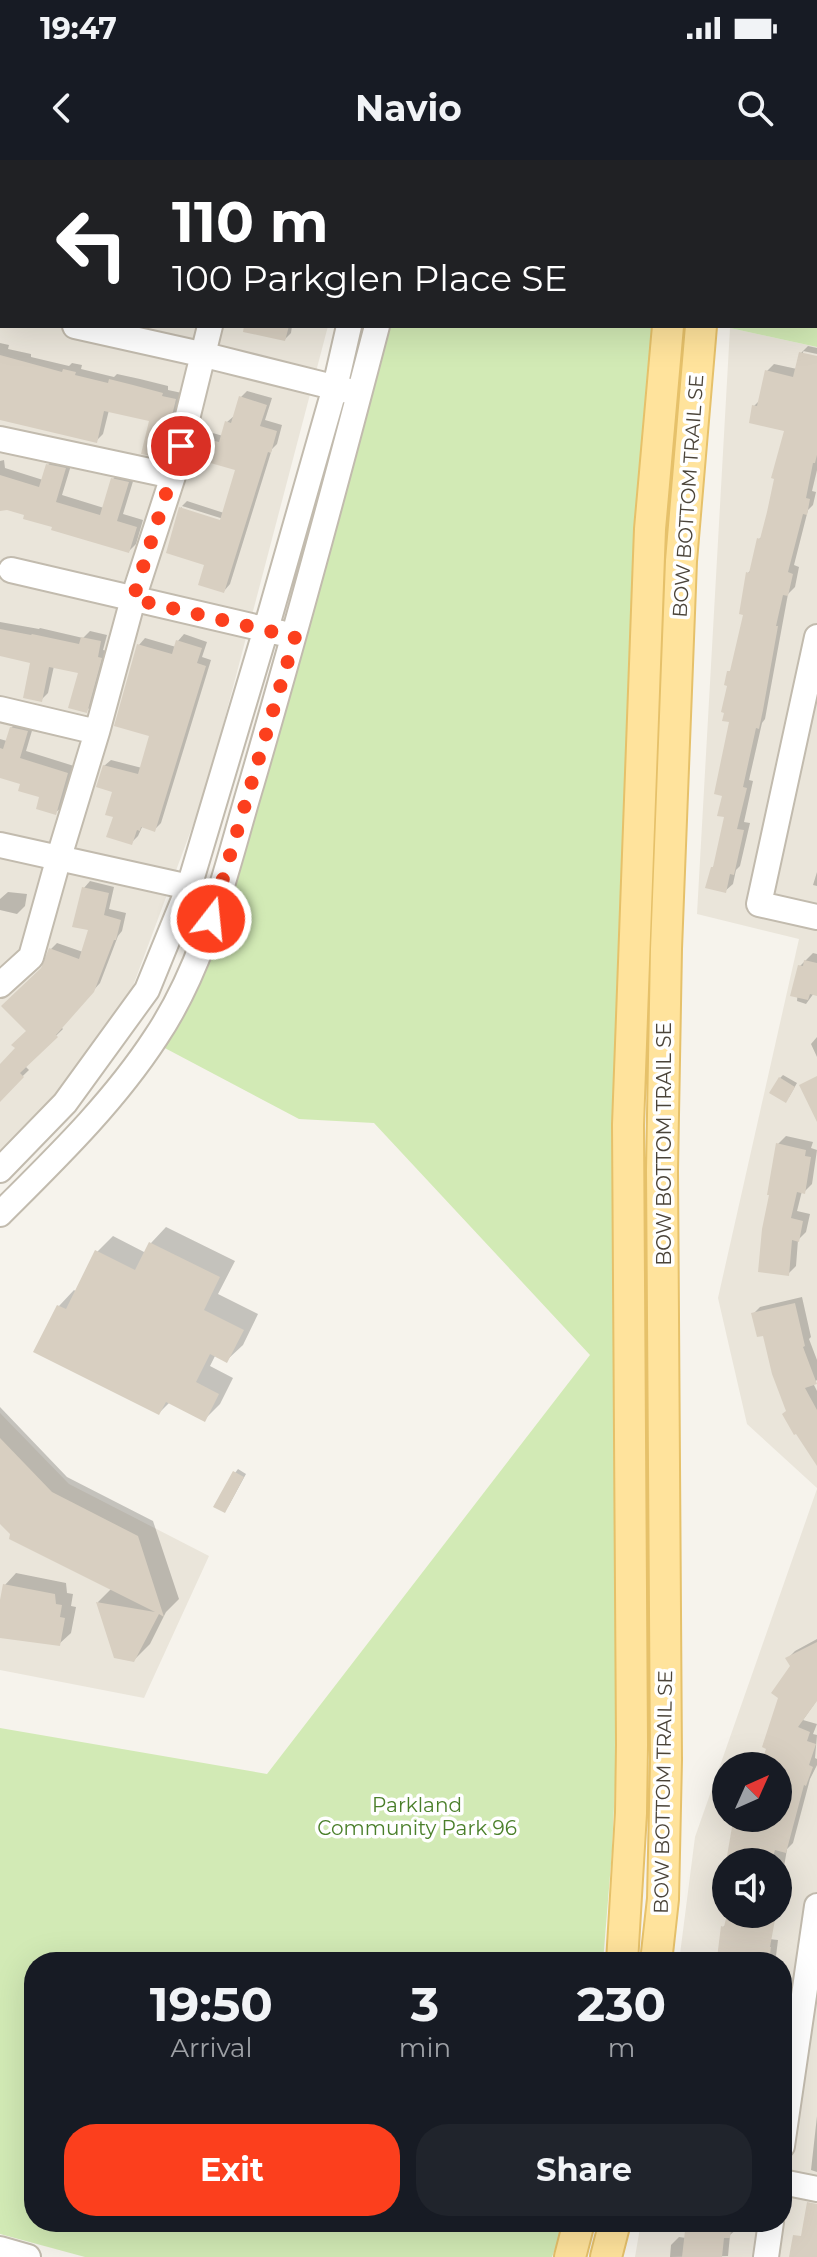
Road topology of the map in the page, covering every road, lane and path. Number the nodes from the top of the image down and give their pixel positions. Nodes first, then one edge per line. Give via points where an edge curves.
1 (84, 328) edge
2 (210, 328) edge
3 (349, 328) edge
4 (376, 328) edge
5 (668, 328) edge
6 (701, 328) edge
7 (205, 355) junction
8 (335, 387) junction
9 (359, 394) junction
10 (0, 439) edge
11 (173, 476) junction
12 (11, 570) dead end
13 (133, 599) junction
14 (266, 629) junction
15 (295, 637) junction
16 (817, 637) edge
17 (0, 709) edge
18 (97, 732) junction
19 (0, 845) edge
20 (59, 857) junction
21 (189, 887) junction
22 (817, 917) edge
23 (0, 985) edge
24 (0, 1170) edge
25 (0, 1214) edge
26 (817, 1906) edge
27 (623, 1952) edge
28 (657, 1952) edge
29 (792, 2077) edge
30 (792, 2184) edge
31 (817, 2189) edge
32 (576, 2232) edge
33 (612, 2232) edge
34 (770, 2232) edge
35 (0, 2249) edge
36 (28, 2257) edge
37 (570, 2257) edge
38 (606, 2257) edge
39 (766, 2257) edge

1 - 7 street
2 - 7 street
3 - 8 street
4 - 9 street
5 - 27 main road, BOW BOTTOM TRAIL SE via 650,529 628,1125 632,1745
6 - 28 main road, BOW BOTTOM TRAIL SE via 681,561 666,933 666,1760
7 - 8 street
7 - 11 street
8 - 9 street
8 - 14 street
9 - 15 street
10 - 11 street
11 - 13 street
12 - 13 street
13 - 14 street
13 - 18 street
14 - 15 street
14 - 21 street
15 - 25 street via 187,983 120,1086
16 - 22 street via 759,904
17 - 18 street
18 - 20 street
19 - 20 street
20 - 21 street
20 - 23 street via 31,957
21 - 24 street via 147,990 65,1103
26 - 29 street
30 - 31 street
32 - 37 main road
33 - 38 main road
34 - 39 street
35 - 36 street

